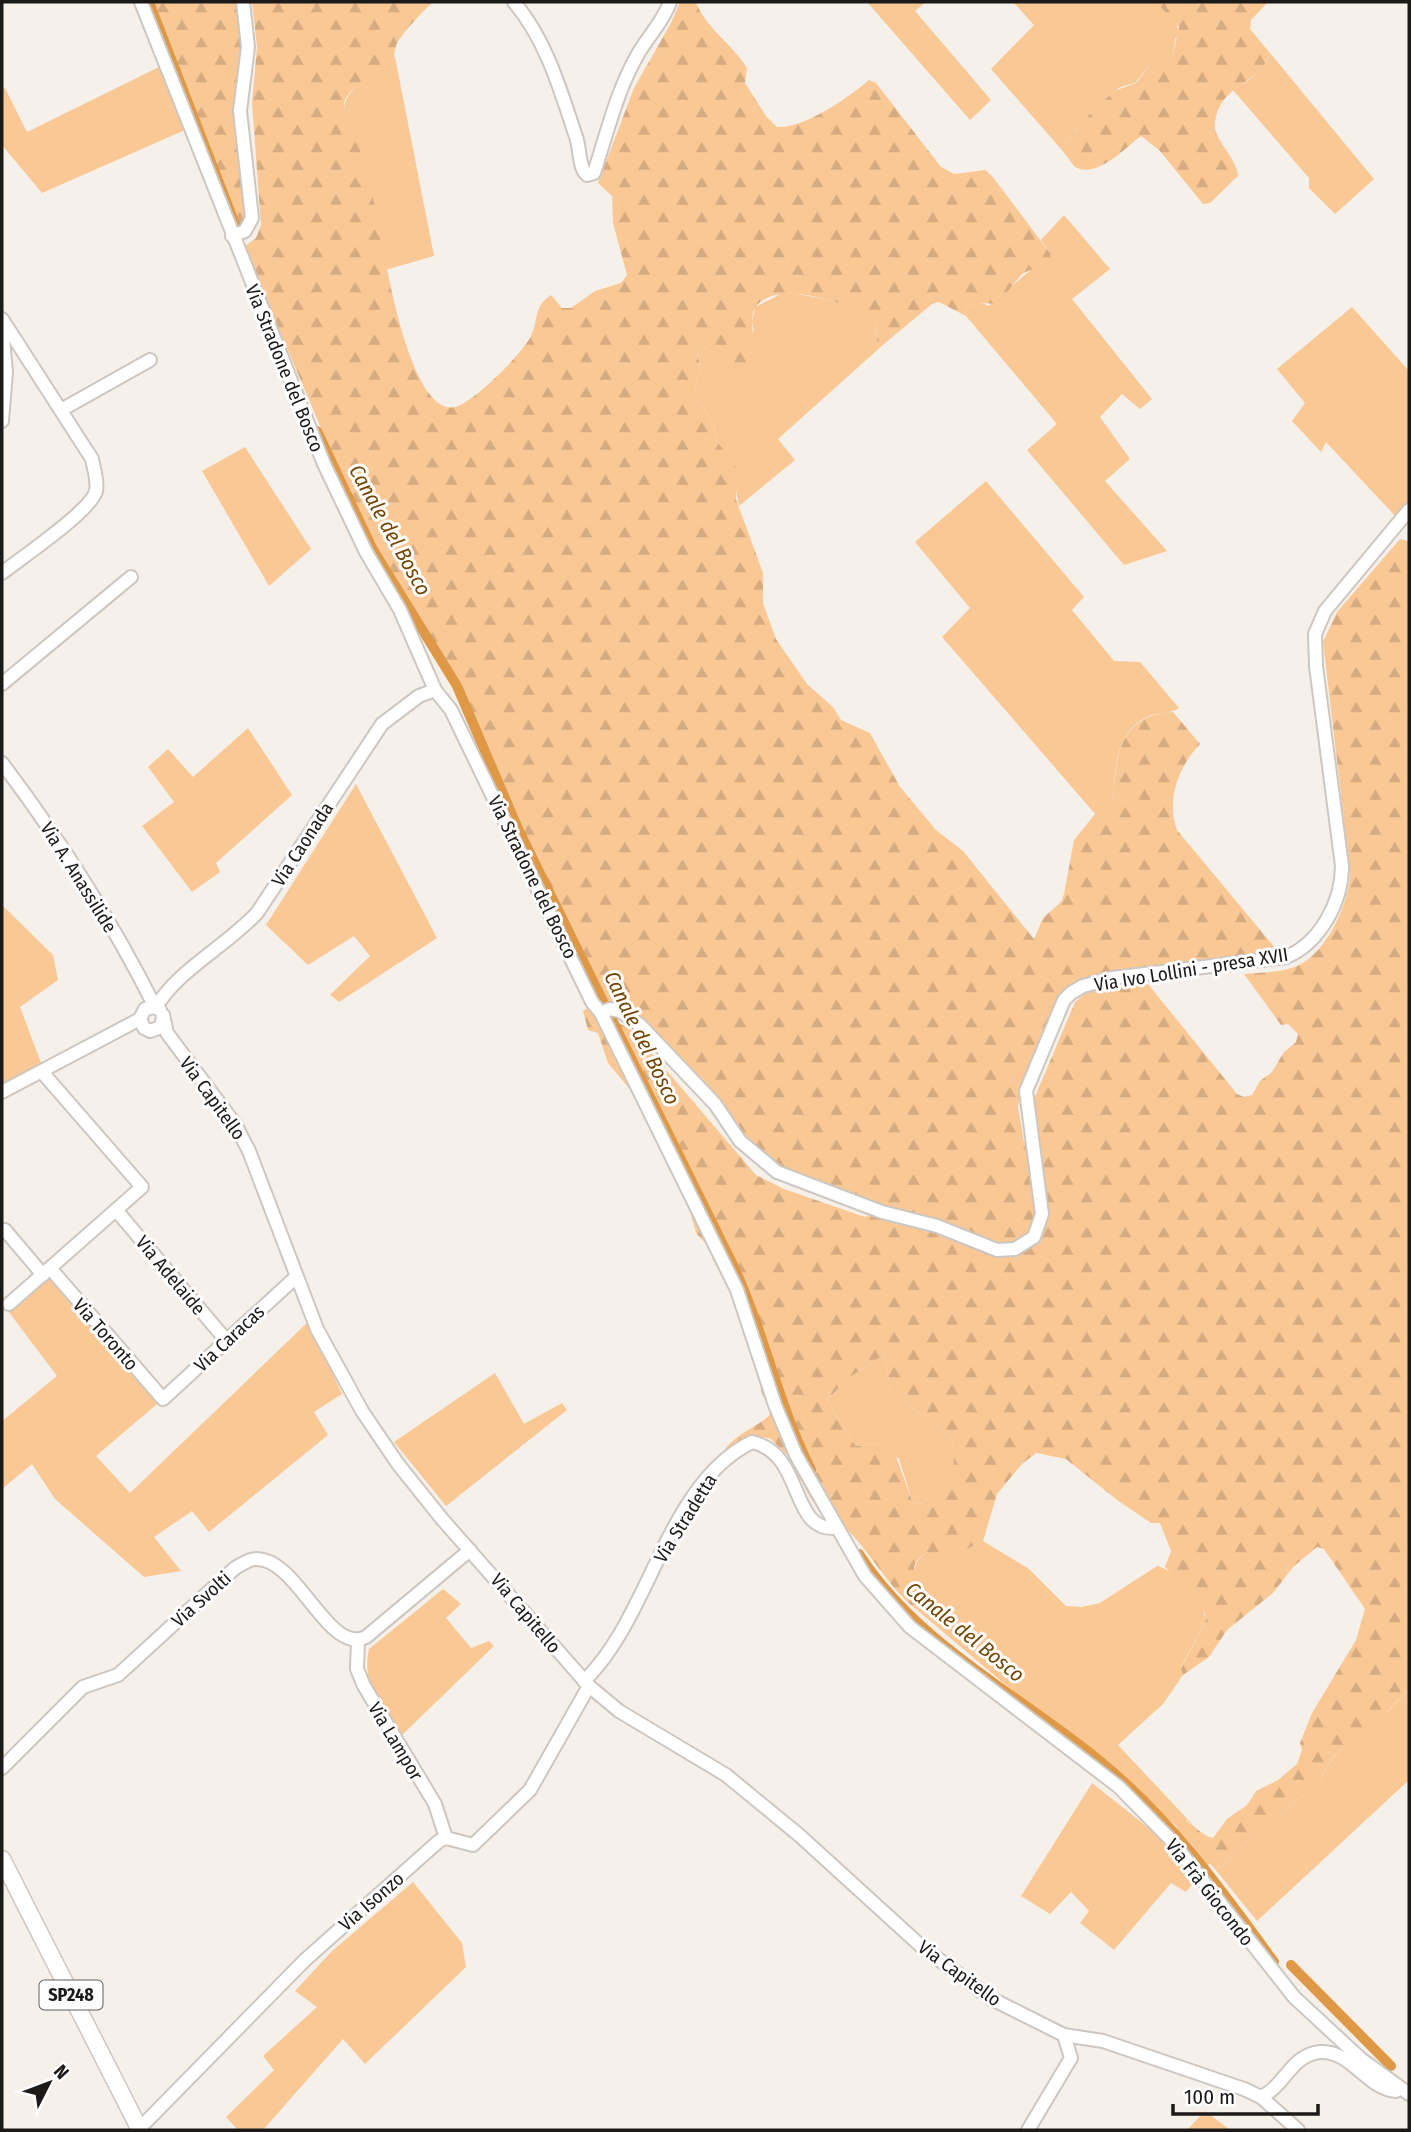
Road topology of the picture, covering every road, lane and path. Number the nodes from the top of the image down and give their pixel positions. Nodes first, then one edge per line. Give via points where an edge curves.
1 (141, 2) edge
2 (243, 2) edge
3 (514, 2) edge
4 (670, 2) edge
5 (238, 234) junction
6 (2, 319) edge
7 (2, 328) edge
8 (150, 360) dead end
9 (61, 410) junction
10 (2, 421) edge
11 (1409, 510) edge
12 (2, 573) edge
13 (131, 577) dead end
14 (2, 684) edge
15 (435, 690) junction
16 (2, 763) edge
17 (157, 1007) junction
18 (605, 1011) junction
19 (149, 1025) junction
20 (42, 1072) junction
21 (2, 1092) edge
22 (116, 1210) junction
23 (5, 1230) dead end
24 (46, 1271) junction
25 (296, 1277) junction
26 (9, 1304) dead end
27 (226, 1340) junction
28 (163, 1399) joint
29 (835, 1528) junction
30 (470, 1550) junction
31 (358, 1640) junction
32 (587, 1683) junction
33 (1003, 1698) joint
34 (2, 1768) edge
35 (446, 1838) junction
36 (2, 1859) edge
37 (1064, 2035) junction
38 (1408, 2091) edge
39 (1261, 2097) junction
40 (140, 2129) edge
41 (1028, 2130) edge
42 (1298, 2130) edge

1 - 5 street, Via Stradone del Bosco
2 - 5 street via 248,47 240,111 252,218
3 - 4 street via 542,43 587,175 594,173 639,54
5 - 15 street, Via Stradone del Bosco via 324,464 366,552 401,610
6 - 9 street
7 - 10 street via 6,372
8 - 9 street
9 - 12 street via 92,459 95,494 84,509
11 - 18 street, Via Ivo Lollini - presa XVII via 1325,611 1315,634 1342,866 1334,908 1307,946 1286,957 1111,978 1083,986 1065,1000 1026,1091 1042,1214 1039,1229 1027,1242 1015,1249 997,1250 777,1172 740,1141 715,1104 640,1025
13 - 14 street
15 - 17 street, Via Caonada via 419,696 382,724 257,914 163,995
15 - 18 street, Via Stradone del Bosco via 451,710 592,1002
16 - 17 street, Via A. Anassilide via 46,821
17 - 19 street
17 - 19 street, Via Caonada via 163,1021
18 - 29 street, Via Stradone del Bosco via 733,1281 785,1429
19 - 20 street, Via Caonada via 127,1028
19 - 25 street, Via Capitello via 235,1124 262,1181
20 - 21 street, Via Caonada
20 - 22 street via 142,1187
22 - 24 street
22 - 27 street, Via Adelaide
23 - 24 street, Via Toronto
24 - 26 street
24 - 28 street, Via Toronto
25 - 27 street, Via Caracas
25 - 30 street, Via Capitello via 339,1373 362,1411 398,1464
27 - 28 street, Via Caracas
29 - 32 street, Via Stradetta via 816,1523 800,1503 776,1452 752,1442 733,1451 709,1478 661,1554 616,1643
29 - 33 street, Via Stradone del Bosco via 865,1576 910,1626
30 - 31 street
30 - 32 street, Via Capitello
31 - 34 street, Via Svolti via 340,1634 275,1562 254,1559 235,1568 118,1675 83,1687
31 - 35 street, Via Lampor via 357,1668 364,1686 435,1804
32 - 35 street via 530,1790 473,1846
32 - 37 street, Via Capitello via 619,1711 726,1774 964,1981
33 - 38 street, Via Frà Giocondo via 1087,1760 1150,1818 1294,1997 1341,2042
35 - 40 street, Via Isonzo via 305,1960
36 - 40 main road, SP248
37 - 39 street, Via Capitello via 1103,2041
37 - 41 street via 1072,2058
38 - 39 street via 1390,2091 1341,2057 1324,2052 1305,2056 1271,2093
39 - 42 street

